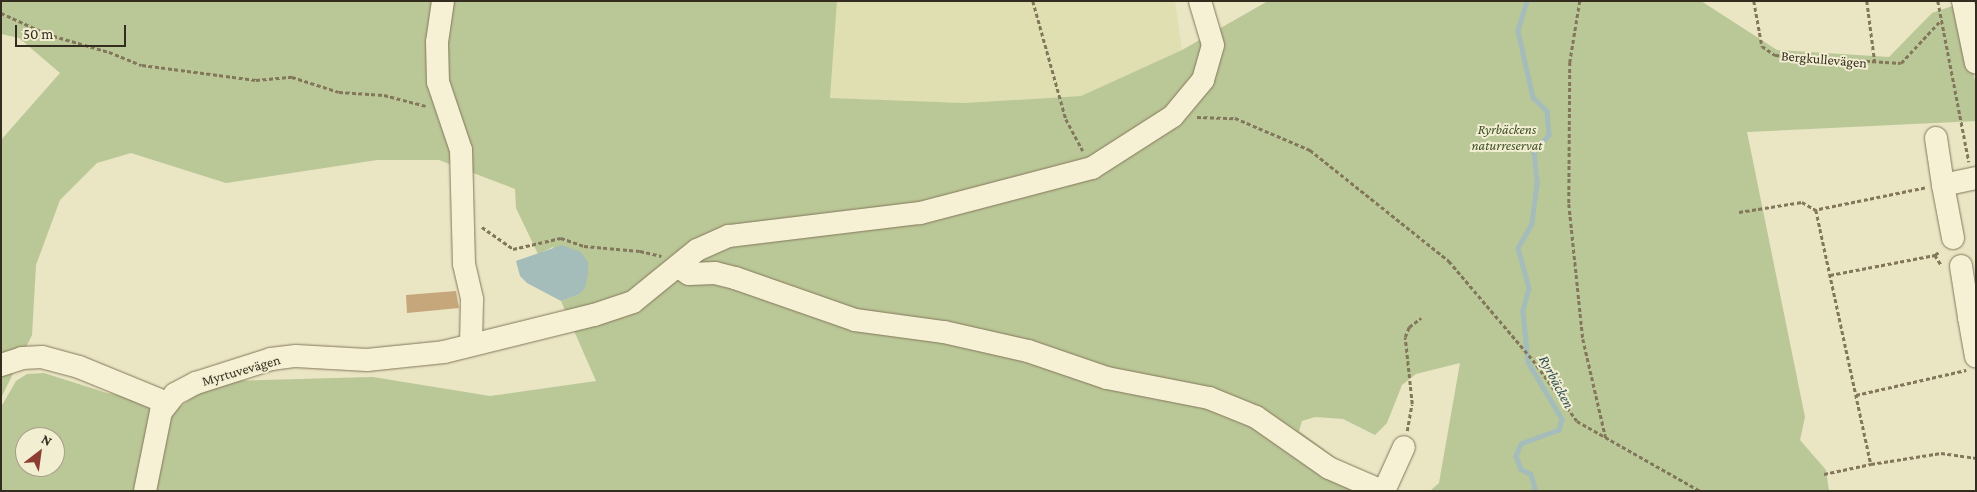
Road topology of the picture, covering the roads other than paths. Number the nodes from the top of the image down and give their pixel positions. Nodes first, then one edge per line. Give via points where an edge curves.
1 (443, 1) edge
2 (1200, 1) edge
3 (1963, 1) edge
4 (1976, 63) edge
5 (1936, 138) dead end
6 (1974, 178) edge
7 (1943, 185) junction
8 (1953, 238) road end
9 (682, 264) junction
10 (1961, 266) dead end
11 (1972, 317) edge
12 (471, 344) junction
13 (1973, 362) edge
14 (1, 365) edge
15 (167, 403) junction
16 (1404, 447) road end
17 (145, 491) edge
18 (1383, 491) edge

1 - 12 street via 437,42 438,82 461,150 464,264 472,300
2 - 9 street, Myrtuvevägen via 1213,45 1203,80 1173,116 1092,168 920,213 729,236 697,250
3 - 4 street
5 - 7 street
6 - 7 street
7 - 8 street
9 - 12 street, Myrtuvevägen via 633,302 594,315
9 - 18 street via 688,274 714,273 796,296 855,320 944,332 1028,351 1106,378 1209,398 1256,417 1329,468
10 - 11 street
11 - 13 street
12 - 15 street, Myrtuvevägen via 444,352 367,360 296,356 271,359 196,383 175,394
14 - 15 street via 22,358 42,357 79,367
15 - 17 street via 158,424
16 - 18 street

